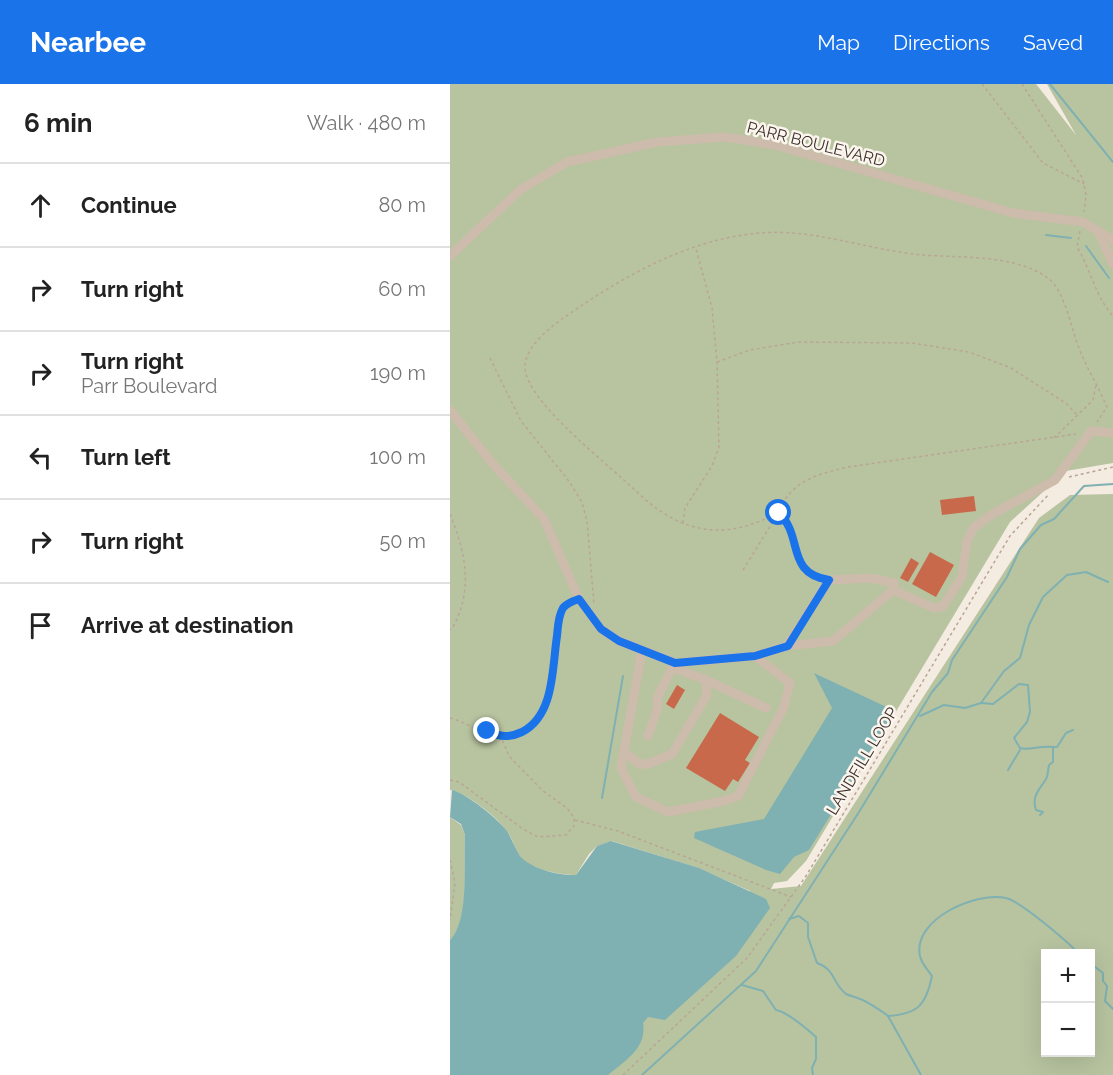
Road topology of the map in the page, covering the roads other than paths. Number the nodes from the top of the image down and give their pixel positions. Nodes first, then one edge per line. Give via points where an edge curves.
1 (1097, 229) junction
2 (1113, 241) edge
3 (1113, 247) edge
4 (450, 256) edge
5 (1113, 256) edge
6 (1113, 264) edge
7 (450, 410) edge
8 (1113, 433) edge
9 (893, 590) junction
10 (788, 646) junction
11 (642, 650) junction
12 (755, 656) junction
13 (675, 663) junction
14 (706, 680) junction
15 (766, 708) dead end
16 (648, 736) dead end
17 (624, 751) junction

1 - 2 lane, PARR BOULEVARD
1 - 3 lane
1 - 4 lane, PARR BOULEVARD via 1083,222 1013,213 775,145 725,137 657,142 567,162 520,190
1 - 5 lane
1 - 6 lane
7 - 11 lane via 544,519 579,599 592,618 619,641
8 - 9 lane via 1091,431 1055,480 973,528 967,541 962,577 943,606 934,608
9 - 10 lane via 833,641
9 - 10 lane via 894,583 871,578 829,580
10 - 12 lane
11 - 13 lane
11 - 17 lane
12 - 13 lane
12 - 17 lane via 790,683 784,707 738,796 668,812 651,807 636,797 621,768
13 - 14 lane via 680,670
13 - 16 lane via 657,698 658,707
14 - 15 lane
14 - 17 lane via 707,694 672,754 648,765 639,764

